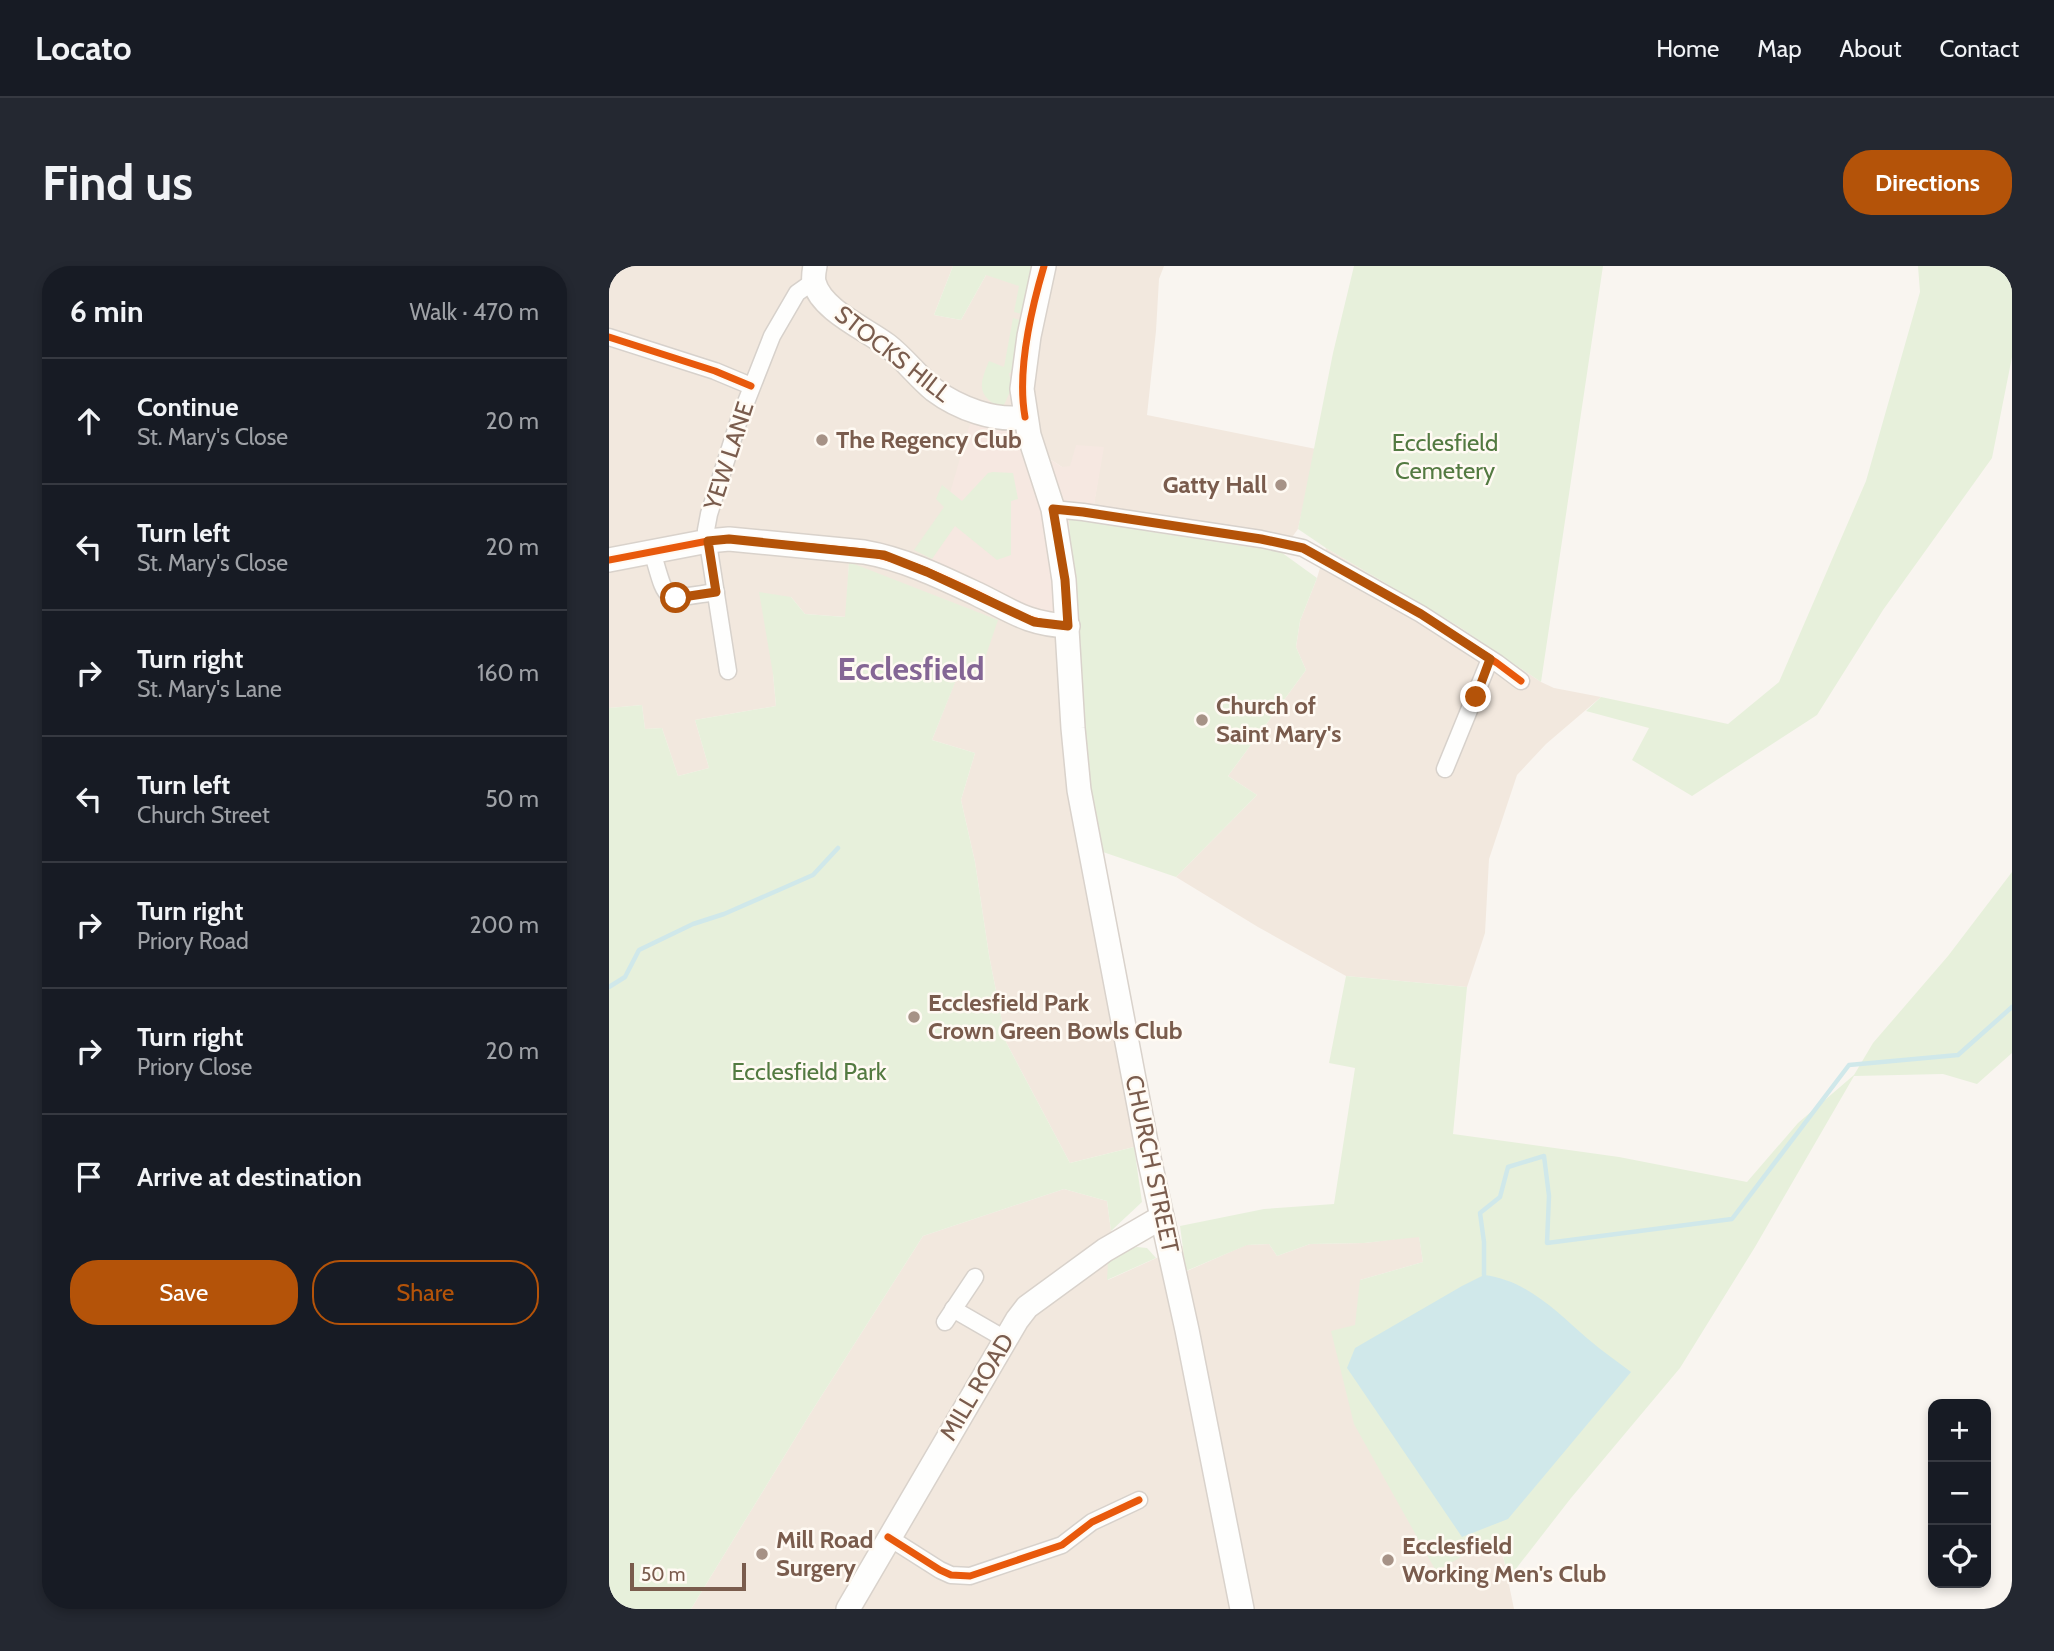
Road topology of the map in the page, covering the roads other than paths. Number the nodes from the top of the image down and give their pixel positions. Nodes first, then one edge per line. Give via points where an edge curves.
1 (1044, 266) edge
2 (814, 274) edge
3 (609, 337) edge
4 (751, 386) junction
5 (1025, 417) junction
6 (1053, 509) junction
7 (702, 542) junction
8 (652, 551) junction
9 (609, 560) edge
10 (716, 592) junction
11 (1068, 626) junction
12 (1490, 659) junction
13 (728, 671) dead end
14 (1521, 681) dead end
15 (1445, 769) dead end
16 (1161, 1217) junction
17 (975, 1277) dead end
18 (1005, 1339) junction
19 (1139, 1500) dead end
20 (888, 1536) junction
21 (848, 1609) edge
22 (1242, 1609) edge

1 - 5 main road, CHURCH STREET via 1022,390
2 - 4 street, YEW LANE via 787,306
2 - 5 main road, STOCKS HILL via 820,295 832,307 885,344 947,399 1006,419
3 - 4 street
4 - 7 street, YEW LANE
5 - 6 main road, CHURCH STREET
6 - 11 main road, CHURCH STREET
6 - 12 street via 1303,548
7 - 8 main road
7 - 10 street, YEW LANE
7 - 11 main road via 729,539 884,555 1034,622
8 - 9 main road
8 - 10 street via 668,595
10 - 13 street, YEW LANE
11 - 16 main road, CHURCH STREET via 1079,790
12 - 14 street
12 - 15 street
16 - 18 main road, MILL ROAD via 1105,1250 1027,1307
16 - 22 main road, CHURCH STREET
17 - 18 street via 949,1315
18 - 20 main road, MILL ROAD
19 - 20 street via 1091,1522 1062,1545 970,1576 940,1570
20 - 21 main road, MILL ROAD

